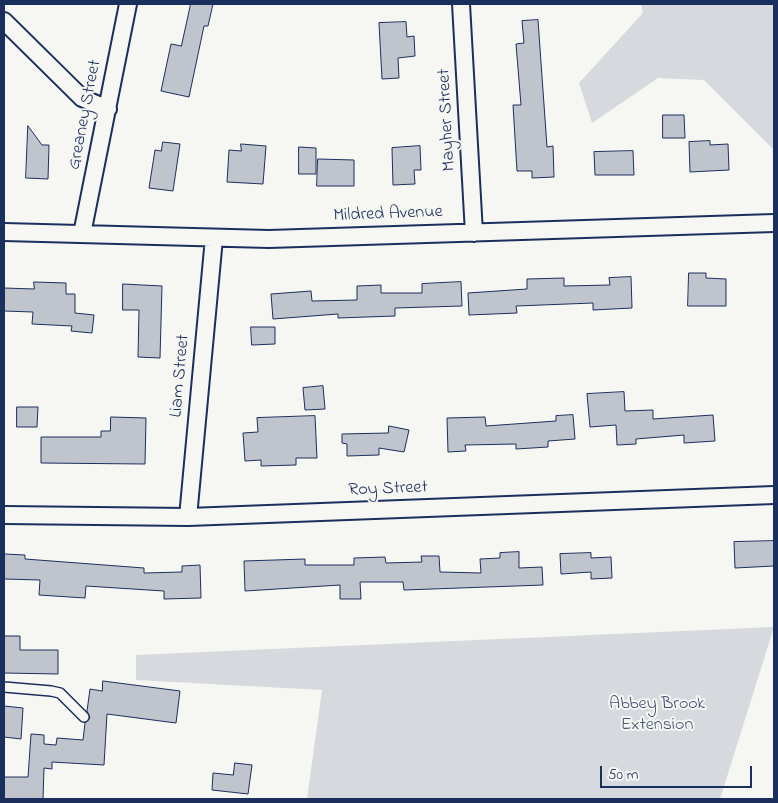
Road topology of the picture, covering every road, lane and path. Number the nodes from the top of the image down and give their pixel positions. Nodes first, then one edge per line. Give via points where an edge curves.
1 (128, 4) edge
2 (461, 4) edge
3 (4, 20) edge
4 (108, 110) junction
5 (774, 223) edge
6 (4, 232) edge
7 (474, 233) junction
8 (82, 234) junction
9 (214, 238) junction
10 (774, 495) edge
11 (4, 515) edge
12 (188, 517) junction
13 (4, 687) edge
14 (84, 716) dead end

1 - 4 street, Greaney Street
2 - 7 street, Mayher Street
3 - 4 street via 82,98
4 - 8 street, Greaney Street
5 - 7 street, Mildred Avenue
6 - 8 street, Mildred Avenue
7 - 9 street, Mildred Avenue
8 - 9 street, Mildred Avenue
9 - 12 street, Liam Street
10 - 12 street, Roy Street
11 - 12 street, Roy Street
13 - 14 lane via 60,693

